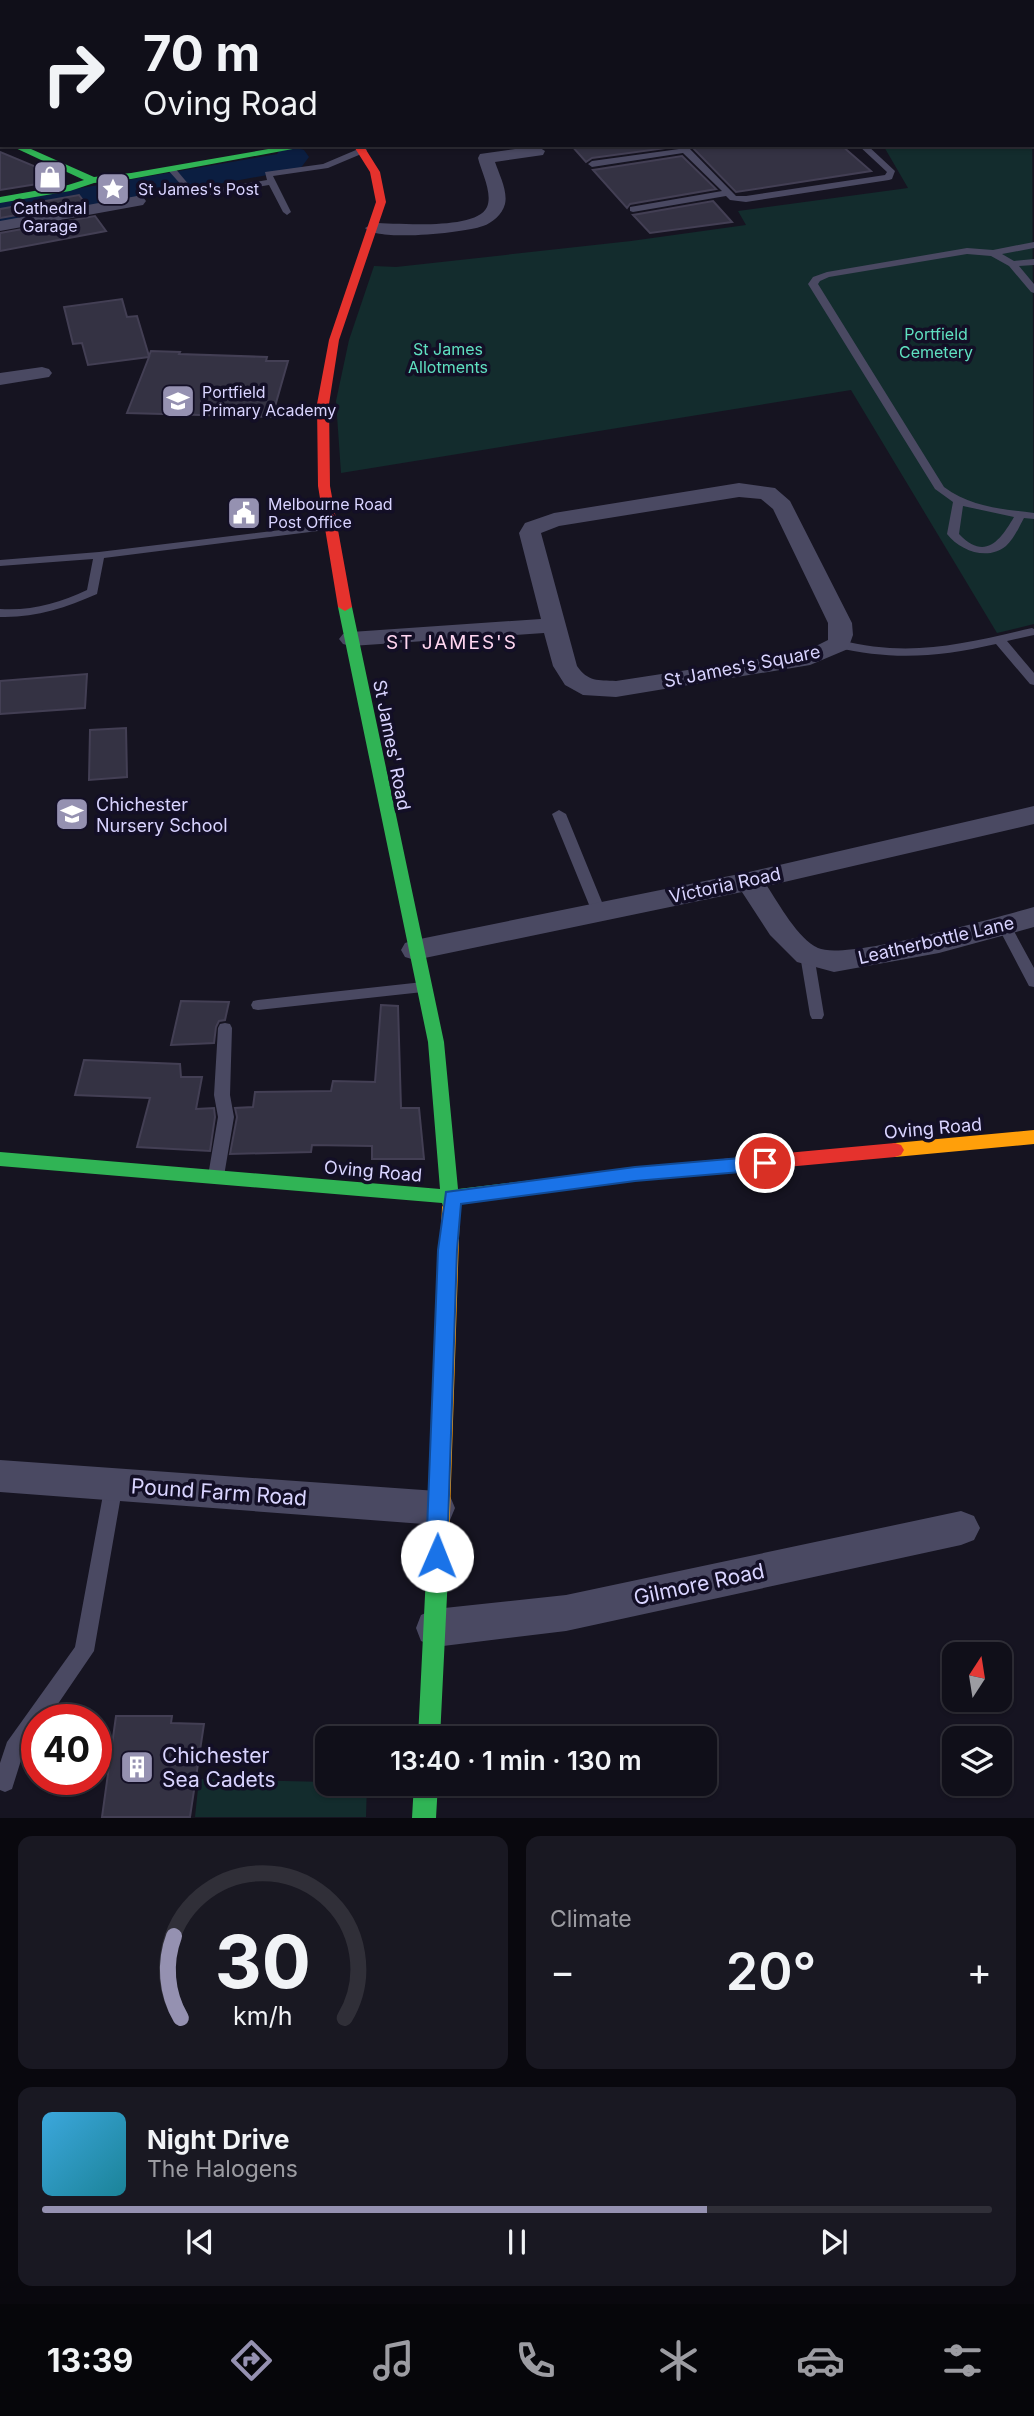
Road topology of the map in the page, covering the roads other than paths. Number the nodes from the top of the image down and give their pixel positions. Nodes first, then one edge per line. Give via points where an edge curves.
1 (21, 147) edge
2 (299, 147) edge
3 (864, 147) edge
4 (360, 148) edge
5 (683, 148) edge
6 (537, 150) dead end
7 (592, 164) dead end
8 (174, 173) junction
9 (93, 180) junction
10 (272, 182) junction
11 (728, 194) junction
12 (0, 200) edge
13 (137, 201) dead end
14 (633, 209) dead end
15 (287, 212) dead end
16 (0, 226) edge
17 (374, 228) junction
18 (1034, 245) edge
19 (993, 253) junction
20 (1034, 262) edge
21 (1012, 264) junction
22 (1034, 290) edge
23 (42, 373) dead end
24 (0, 379) edge
25 (958, 502) junction
26 (1021, 514) junction
27 (1034, 516) edge
28 (330, 527) junction
29 (99, 555) junction
30 (0, 563) edge
31 (0, 613) edge
32 (554, 625) junction
33 (1032, 632) dead end
34 (351, 639) junction
35 (999, 639) junction
36 (839, 644) junction
37 (1034, 681) edge
38 (559, 814) dead end
39 (1034, 815) edge
40 (749, 881) junction
41 (599, 912) junction
42 (1034, 917) edge
43 (1004, 925) junction
44 (415, 950) junction
45 (807, 955) junction
46 (1034, 982) edge
47 (423, 987) junction
48 (258, 1005) dead end
49 (817, 1015) dead end
50 (225, 1028) dead end
51 (1034, 1138) edge
52 (0, 1159) edge
53 (216, 1177) junction
54 (452, 1197) junction
55 (0, 1476) edge
56 (114, 1484) junction
57 (437, 1508) junction
58 (961, 1528) dead end
59 (435, 1628) junction
60 (430, 1726) edge
61 (7, 1748) edge
62 (5, 1782) dead end
63 (425, 1796) edge
64 (424, 1818) edge

1 - 9 street
2 - 8 street
3 - 11 lane via 891,171 889,177 746,199
4 - 10 lane via 325,166 268,174
4 - 17 street, St James' Road via 373,162 380,182 381,202
5 - 7 lane
5 - 11 lane
6 - 17 street via 486,158 496,206 478,223 447,228
8 - 9 street
8 - 10 lane via 192,195
9 - 12 street
10 - 15 lane
11 - 14 lane
13 - 16 street
17 - 28 street, St James' Road via 334,340 323,404 324,486
18 - 19 lane
19 - 21 lane
19 - 25 lane via 943,254 827,275 813,284 933,481
20 - 21 lane
21 - 22 lane
23 - 24 street
25 - 26 lane
25 - 26 lane via 953,534 963,544 977,548 1003,542
26 - 27 lane
28 - 29 lane
28 - 34 street, St James' Road
29 - 30 lane
29 - 31 lane via 93,592 56,608 24,615
32 - 34 street
32 - 36 street, St James's Square via 565,666 574,680 599,690 810,657
32 - 36 street, St James's Square via 530,533 533,528 554,520 754,490 768,493 782,506 839,623
33 - 35 lane
34 - 44 street, St James' Road
35 - 36 lane via 934,653 876,654
35 - 37 lane
38 - 41 lane
39 - 40 street, Victoria Road
40 - 41 street, Victoria Road
40 - 45 street via 780,928
41 - 44 street, Victoria Road
42 - 43 street, Leatherbottle Lane
43 - 45 street, Leatherbottle Lane via 939,943 834,962
43 - 46 lane
44 - 47 street, St James' Road
45 - 49 lane
47 - 48 lane
47 - 54 street, St James' Road via 436,1042
50 - 53 lane via 222,1095 226,1117
51 - 54 street, Oving Road via 635,1174
52 - 53 street, Oving Road
53 - 54 street, Oving Road
54 - 57 street, St James' Road
55 - 56 street, Pound Farm Road
56 - 57 street, Pound Farm Road
56 - 61 lane via 84,1651
57 - 59 street, St James' Road
58 - 59 street, Gilmore Road via 566,1612
59 - 60 street, St James' Road
61 - 62 lane
63 - 64 street

